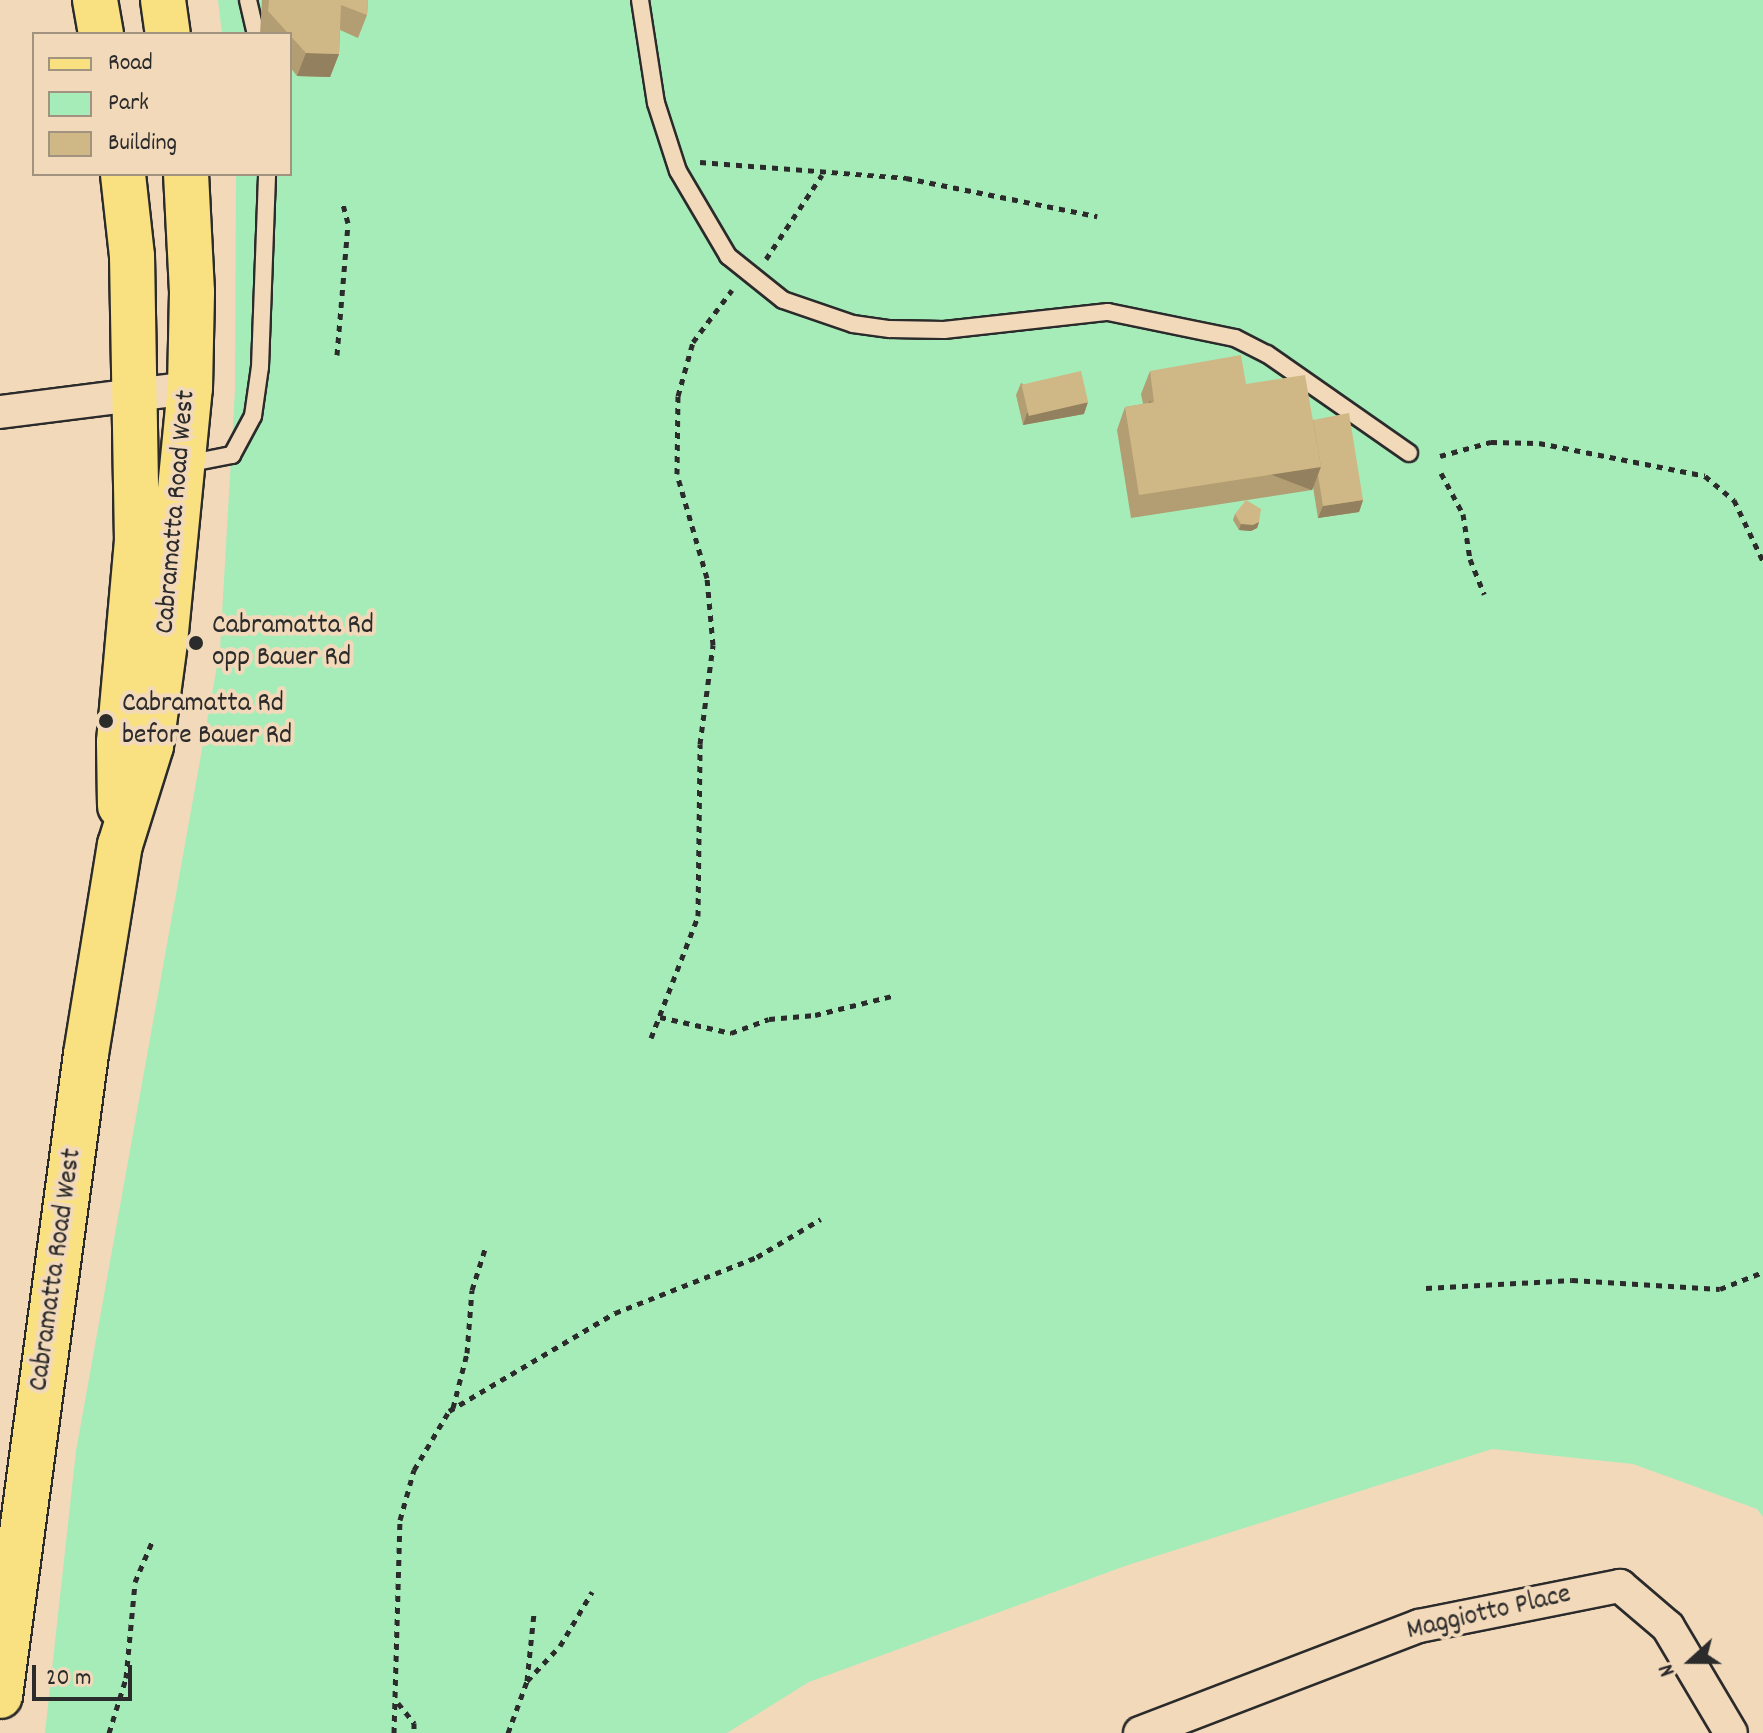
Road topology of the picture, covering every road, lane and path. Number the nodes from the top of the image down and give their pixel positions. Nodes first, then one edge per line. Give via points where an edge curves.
1 (95, 0) edge
2 (163, 0) edge
3 (248, 0) edge
4 (640, 0) edge
5 (101, 32) edge
6 (168, 32) edge
7 (256, 32) edge
8 (675, 164) junction
9 (822, 175) junction
10 (123, 176) edge
11 (186, 176) edge
12 (267, 176) edge
13 (343, 204) dead end
14 (1097, 216) dead end
15 (749, 277) junction
16 (337, 355) dead end
17 (190, 388) junction
18 (137, 392) junction
19 (0, 412) edge
20 (1409, 453) dead end
21 (1440, 456) dead end
22 (184, 464) junction
23 (1441, 473) dead end
24 (1763, 561) edge
25 (1484, 594) dead end
26 (120, 845) junction
27 (896, 995) dead end
28 (660, 1017) junction
29 (651, 1038) dead end
30 (821, 1219) dead end
31 (485, 1249) dead end
32 (1763, 1272) edge
33 (1426, 1288) dead end
34 (452, 1409) junction
35 (152, 1542) dead end
36 (592, 1592) dead end
37 (534, 1613) dead end
38 (5, 1620) edge
39 (527, 1681) junction
40 (0, 1696) edge
41 (398, 1703) dead end
42 (109, 1733) edge
43 (394, 1733) edge
44 (414, 1733) edge
45 (508, 1733) edge
46 (1140, 1733) edge
47 (1731, 1733) edge

1 - 5 main road
2 - 6 main road
3 - 7 lane
4 - 8 lane via 656,103
8 - 9 path
8 - 15 lane via 710,229
9 - 14 path via 947,184
9 - 15 path
10 - 18 main road, Cabramatta Road West
11 - 17 main road, Cabramatta Road West
12 - 22 lane via 260,367 253,416 232,455
13 - 16 path via 348,223
15 - 20 lane via 815,314 865,326 944,330 1108,312 1235,338 1267,354
15 - 28 path via 693,342 678,396 677,474 707,578 713,645 699,766 698,916
17 - 18 street
17 - 22 main road, Cabramatta Road West
18 - 19 street
18 - 26 main road, Cabramatta Road West via 137,542 119,742
21 - 24 path via 1491,442 1539,443 1705,476 1734,500
22 - 26 main road, Cabramatta Road West via 151,746
23 - 25 path via 1463,514 1470,559
26 - 38 main road, Cabramatta Road West
27 - 28 path via 815,1015 769,1019 731,1033
28 - 29 path
30 - 34 path via 757,1257 615,1313
31 - 34 path via 472,1290 467,1353
32 - 33 path via 1720,1289 1572,1280
34 - 43 path via 419,1460 400,1520
35 - 42 path via 135,1582 126,1678
36 - 39 path via 560,1646
37 - 39 path
38 - 40 main road, Cabramatta Road West
39 - 45 path
41 - 44 path via 414,1723
46 - 47 street, Maggiotto Place via 1419,1626 1620,1586 1668,1627

